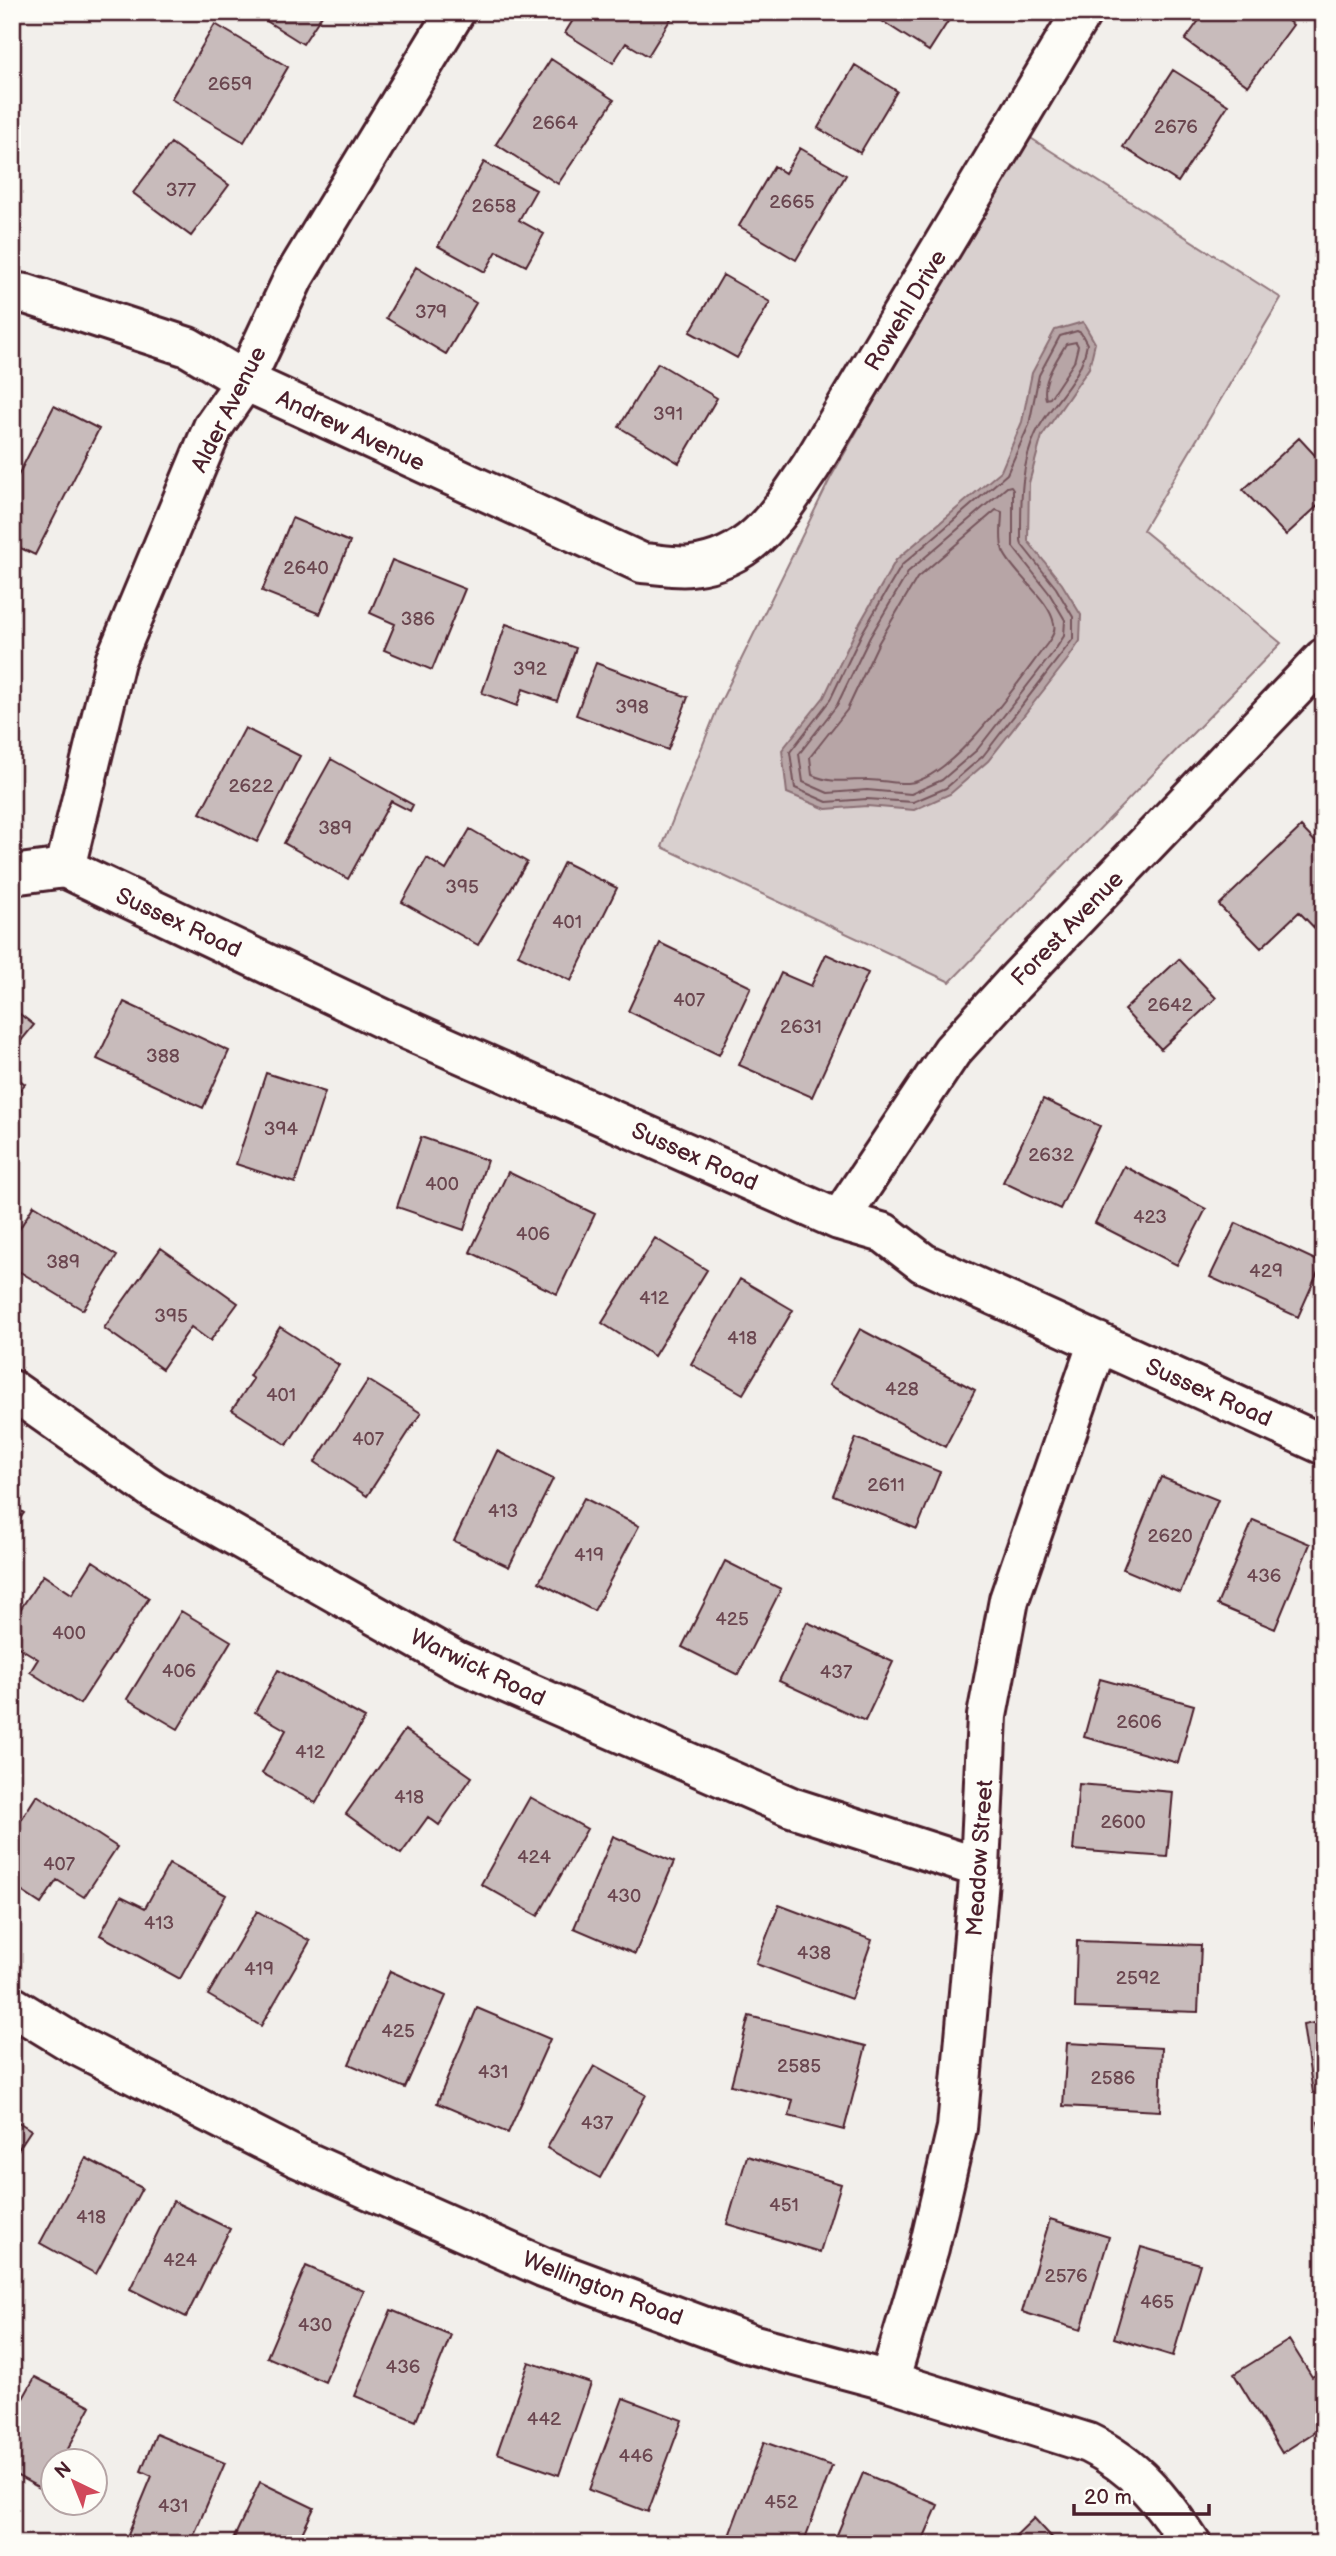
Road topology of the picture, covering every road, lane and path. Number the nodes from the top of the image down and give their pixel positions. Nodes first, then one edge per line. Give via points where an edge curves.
1 (455, 12) edge
2 (1082, 12) edge
3 (12, 292) edge
4 (244, 382) junction
5 (690, 566) joint
6 (1324, 658) edge
7 (65, 868) junction
8 (12, 876) edge
9 (839, 1220) junction
10 (1098, 1342) junction
11 (12, 1390) edge
12 (1324, 1445) edge
13 (981, 1868) junction
14 (12, 2006) edge
15 (889, 2381) junction
16 (1191, 2544) edge

1 - 4 street, Alder Avenue via 293,277
2 - 5 street, Rowehl Drive via 778,516 752,542 726,557
3 - 4 street, Andrew Avenue via 188,347
4 - 5 street, Andrew Avenue via 642,563
4 - 7 street, Alder Avenue via 213,427 115,662
6 - 9 street, Forest Avenue via 952,1051
7 - 8 street
7 - 9 street, Sussex Road via 392,1023
9 - 10 street, Sussex Road via 884,1233 923,1263
10 - 12 street, Sussex Road
10 - 13 street, Meadow Street via 1009,1600 987,1716
11 - 13 street, Warwick Road via 154,1490 456,1661 791,1807
13 - 15 street, Meadow Street via 957,2128 929,2248
14 - 15 street, Wellington Road via 76,2045 296,2157 543,2267 751,2344
15 - 16 street, Wellington Road via 1109,2454 1150,2488

